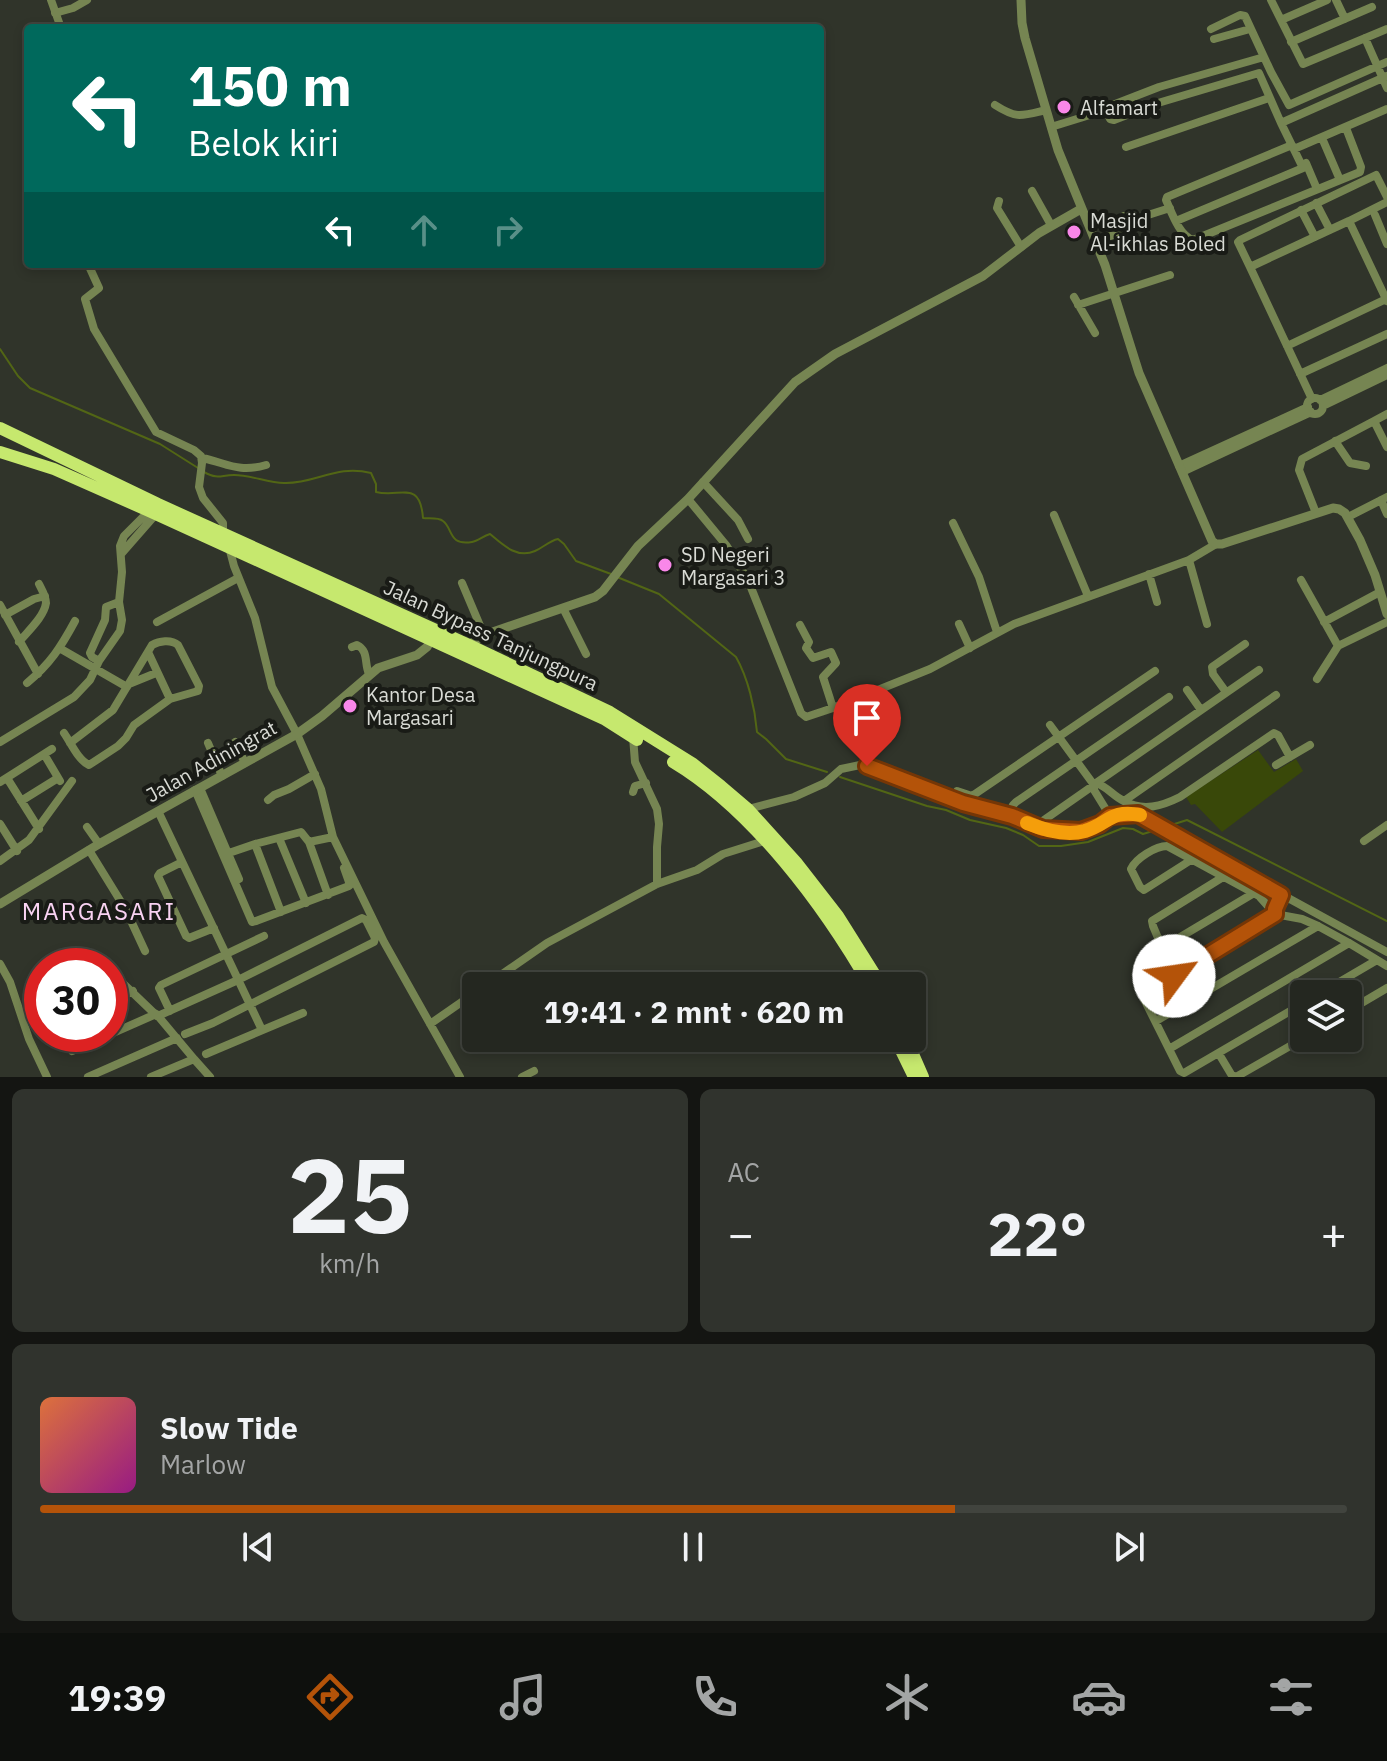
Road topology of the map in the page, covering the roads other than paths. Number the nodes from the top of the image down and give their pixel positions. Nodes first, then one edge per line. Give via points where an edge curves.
1 (51, 0) edge
2 (87, 0) edge
3 (1021, 0) edge
4 (1271, 0) edge
5 (1327, 0) edge
6 (1336, 0) edge
7 (1372, 7) dead end
8 (55, 13) junction
9 (1345, 19) junction
10 (1281, 20) junction
11 (59, 24) edge
12 (1211, 29) dead end
13 (1250, 29) junction
14 (1387, 29) edge
15 (1368, 37) junction
16 (1214, 39) dead end
17 (1291, 42) junction
18 (1264, 57) junction
19 (1382, 64) edge
20 (1269, 69) junction
21 (1259, 73) junction
22 (1386, 77) edge
23 (1387, 88) edge
24 (1269, 98) junction
25 (995, 105) dead end
26 (1387, 109) edge
27 (1046, 110) junction
28 (1106, 110) junction
29 (1281, 123) junction
30 (1051, 127) junction
31 (1346, 128) junction
32 (1322, 138) junction
33 (1126, 147) dead end
34 (1295, 147) junction
35 (1305, 167) junction
36 (1340, 180) junction
37 (1317, 189) junction
38 (1032, 191) dead end
39 (1387, 200) edge
40 (999, 201) dead end
41 (1316, 203) junction
42 (1170, 208) junction
43 (1081, 209) junction
44 (1301, 210) junction
45 (1148, 215) dead end
46 (1375, 215) dead end
47 (1124, 216) dead end
48 (1176, 221) junction
49 (1349, 221) junction
50 (1051, 225) junction
51 (1330, 230) junction
52 (1315, 237) junction
53 (1095, 241) junction
54 (1387, 244) edge
55 (1021, 247) junction
56 (1250, 267) junction
57 (90, 268) edge
58 (1170, 275) dead end
59 (1113, 293) junction
60 (1387, 300) edge
61 (1095, 333) dead end
62 (1387, 334) edge
63 (1287, 346) junction
64 (1387, 368) edge
65 (1300, 374) junction
66 (1387, 375) edge
67 (1315, 405) junction
68 (1387, 414) edge
69 (1374, 421) junction
70 (0, 428) edge
71 (1384, 432) edge
72 (1335, 441) junction
73 (1387, 447) edge
74 (0, 452) edge
75 (202, 460) junction
76 (266, 465) dead end
77 (1366, 466) dead end
78 (1181, 469) junction
79 (703, 482) junction
80 (1384, 498) edge
81 (688, 499) junction
82 (152, 512) junction
83 (1316, 513) junction
84 (1387, 514) edge
85 (1054, 515) dead end
86 (1348, 517) junction
87 (953, 523) dead end
88 (223, 534) junction
89 (748, 539) dead end
90 (1216, 544) junction
91 (229, 547) junction
92 (1189, 560) junction
93 (1149, 574) junction
94 (238, 578) junction
95 (1301, 580) dead end
96 (462, 583) dead end
97 (39, 584) dead end
98 (1380, 592) junction
99 (45, 596) junction
100 (1088, 596) junction
101 (119, 602) junction
102 (1157, 602) dead end
103 (0, 605) edge
104 (563, 608) junction
105 (1387, 614) edge
106 (5, 615) junction
107 (75, 621) dead end
108 (157, 622) dead end
109 (1324, 622) junction
110 (1387, 622) edge
111 (959, 624) dead end
112 (1207, 624) dead end
113 (800, 625) dead end
114 (997, 632) junction
115 (484, 635) junction
116 (431, 640) junction
117 (19, 642) junction
118 (1245, 644) dead end
119 (469, 645) junction
120 (1338, 646) junction
121 (352, 647) dead end
122 (970, 648) junction
123 (61, 649) junction
124 (148, 652) junction
125 (586, 654) dead end
126 (97, 665) junction
127 (1259, 670) dead end
128 (1155, 671) dead end
129 (156, 673) junction
130 (38, 674) junction
131 (369, 674) junction
132 (1317, 679) dead end
133 (27, 683) dead end
134 (128, 686) junction
135 (1187, 690) dead end
136 (1226, 692) junction
137 (1276, 695) dead end
138 (1169, 697) dead end
139 (170, 699) junction
140 (833, 708) junction
141 (1201, 710) junction
142 (1050, 725) dead end
143 (64, 733) dead end
144 (297, 734) junction
145 (633, 737) junction
146 (1059, 738) junction
147 (0, 742) edge
148 (235, 742) dead end
149 (70, 743) junction
150 (208, 743) dead end
151 (1310, 745) dead end
152 (52, 749) dead end
153 (44, 754) junction
154 (1290, 757) junction
155 (1076, 761) junction
156 (245, 763) junction
157 (1276, 765) dead end
158 (315, 774) junction
159 (222, 776) junction
160 (3, 778) edge
161 (54, 781) junction
162 (72, 781) dead end
163 (646, 783) junction
164 (1095, 784) junction
165 (198, 789) junction
166 (957, 791) dead end
167 (633, 792) dead end
168 (63, 794) junction
169 (268, 800) dead end
170 (21, 801) junction
171 (1124, 801) junction
172 (772, 804) junction
173 (1013, 805) dead end
174 (748, 809) junction
175 (158, 811) junction
176 (1110, 816) junction
177 (758, 820) junction
178 (1044, 820) dead end
179 (0, 824) edge
180 (1387, 825) edge
181 (87, 827) dead end
182 (39, 829) junction
183 (279, 838) junction
184 (332, 838) junction
185 (764, 841) junction
186 (1364, 841) dead end
187 (309, 842) junction
188 (255, 844) junction
189 (94, 847) junction
190 (17, 851) junction
191 (226, 854) junction
192 (1191, 860) junction
193 (0, 861) edge
194 (182, 862) junction
195 (1223, 877) junction
196 (657, 884) junction
197 (1254, 893) junction
198 (328, 895) junction
199 (1284, 896) junction
200 (306, 903) junction
201 (0, 904) edge
202 (281, 912) junction
203 (1275, 914) junction
204 (1318, 926) junction
205 (214, 928) junction
206 (264, 936) dead end
207 (1349, 943) junction
208 (1162, 948) junction
209 (145, 951) dead end
210 (1387, 952) edge
211 (225, 953) junction
212 (1377, 960) junction
213 (0, 964) edge
214 (1387, 966) edge
215 (505, 972) edge
216 (861, 972) edge
217 (873, 972) edge
218 (1174, 976) junction
219 (238, 980) junction
220 (1343, 980) edge
221 (128, 987) edge
222 (1387, 988) edge
223 (133, 991) junction
224 (128, 993) edge
225 (462, 1002) edge
226 (1362, 1003) edge
227 (250, 1005) junction
228 (170, 1011) junction
229 (1290, 1011) edge
230 (303, 1013) dead end
231 (157, 1015) junction
232 (1156, 1021) junction
233 (430, 1024) junction
234 (128, 1027) edge
235 (262, 1030) junction
236 (181, 1036) junction
237 (1290, 1046) edge
238 (1169, 1049) junction
239 (902, 1052) edge
240 (912, 1052) edge
241 (206, 1054) dead end
242 (1219, 1054) junction
243 (194, 1059) junction
244 (534, 1071) dead end
245 (47, 1077) edge
246 (88, 1077) edge
247 (151, 1077) edge
248 (210, 1077) edge
249 (460, 1077) edge
250 (522, 1077) edge
251 (914, 1077) edge
252 (923, 1077) edge
253 (1236, 1077) edge

1 - 8 street
2 - 8 street
3 - 27 street via 1025,38
4 - 10 street
5 - 10 street
6 - 9 street
7 - 9 street
8 - 11 street
9 - 17 street
10 - 17 street
12 - 13 street via 1242,15
13 - 16 street
13 - 18 street
14 - 15 street
15 - 17 street via 1305,64
15 - 19 street
18 - 20 street
18 - 28 street via 1159,87
19 - 20 street via 1289,105
19 - 22 street
20 - 21 street
21 - 24 street
21 - 28 street via 1118,119 1110,119
22 - 23 street
22 - 29 street
24 - 29 street
24 - 33 street
25 - 27 street via 1012,115
26 - 31 street
27 - 30 street
28 - 30 street
29 - 34 street
30 - 43 street
31 - 32 street
31 - 36 street via 1362,169
32 - 34 street
32 - 36 street
34 - 35 street
34 - 42 street via 1169,196
35 - 37 street
35 - 48 street
36 - 37 street
37 - 48 street via 1193,240
38 - 50 street
39 - 41 street via 1376,175
39 - 49 street
40 - 55 street via 997,208
41 - 44 street
41 - 51 street
42 - 45 street
42 - 48 street
43 - 50 street
43 - 53 street
44 - 52 street
44 - 56 street via 1239,241
46 - 54 street
47 - 53 street via 1126,231
49 - 51 street
49 - 60 street
50 - 55 street
51 - 52 street
52 - 56 street
53 - 59 street
55 - 79 street via 983,276 835,354 795,382
56 - 63 street
57 - 75 street via 99,288 85,299 90,318 120,375 156,432
58 - 59 street
59 - 61 street via 1076,301
59 - 78 street via 1139,373
60 - 63 street
62 - 65 street
63 - 65 street
64 - 67 street
65 - 67 street
66 - 67 street
67 - 78 street
68 - 69 street
69 - 71 street
69 - 72 street
70 - 88 highway, Jalan Bypass Tanjungpura
71 - 73 street
72 - 77 street via 1350,463
72 - 83 street via 1306,456 1299,466
74 - 82 highway, Jalan Bypass Tanjungpura via 54,469
75 - 76 street via 235,468
75 - 88 street via 199,487 223,523
78 - 90 street
79 - 81 street
79 - 89 street
80 - 84 street
80 - 86 street
81 - 104 street via 638,546 603,591
81 - 140 street via 748,580 802,715
82 - 91 highway, Jalan Bypass Tanjungpura
82 - 101 street via 121,555
83 - 86 street via 1336,508
83 - 90 street
85 - 100 street
86 - 98 street
87 - 114 street
88 - 119 highway, Jalan Bypass Tanjungpura
90 - 92 street
91 - 94 street
91 - 116 highway, Jalan Bypass Tanjungpura
92 - 93 street
92 - 112 street
93 - 100 street
93 - 102 street
94 - 108 street
94 - 144 street via 255,618 272,687
95 - 109 street
96 - 115 street
97 - 99 street
98 - 105 street
98 - 109 street
99 - 106 street
99 - 117 street via 45,606
100 - 114 street
101 - 126 street via 120,631
101 - 126 street via 106,607 90,653
103 - 106 street
104 - 115 street
104 - 125 street
106 - 117 street
107 - 123 street
109 - 120 street
110 - 120 street
111 - 122 street
113 - 140 street via 813,658 831,652 836,660 823,679
114 - 122 street
115 - 119 street
116 - 131 street, Jalan Adiningrat via 420,653
116 - 145 highway, Jalan Bypass Tanjungpura
117 - 130 street
118 - 136 street via 1212,667
119 - 174 highway, Jalan Bypass Tanjungpura via 610,712 692,763
120 - 132 street
121 - 131 street via 364,650
122 - 140 street
123 - 126 street
123 - 130 street
124 - 129 street
124 - 134 street
124 - 139 street via 154,644 177,644 199,686 198,691
126 - 134 street
126 - 147 street via 74,697
127 - 136 street
128 - 146 street
129 - 134 street
129 - 139 street
130 - 133 street
131 - 144 street, Jalan Adiningrat
134 - 149 street via 108,715
135 - 141 street
136 - 141 street
137 - 171 street
138 - 155 street
139 - 149 street via 89,765
141 - 164 street
142 - 146 street
143 - 149 street
144 - 156 street, Jalan Adiningrat
144 - 158 street
145 - 163 street via 635,762
145 - 185 highway, Jalan Bypass Tanjungpura via 685,769
146 - 155 street
146 - 166 street via 972,796
148 - 156 street
150 - 159 street
151 - 154 street
152 - 153 street
153 - 160 street
153 - 161 street
154 - 157 street
154 - 171 street via 1274,733 1168,803 1143,807
155 - 164 street
155 - 173 street
156 - 159 street, Jalan Adiningrat
158 - 169 street
158 - 184 street
159 - 165 street, Jalan Adiningrat
160 - 170 street
161 - 168 street
161 - 170 street
162 - 168 street
163 - 167 street
163 - 196 street via 659,824
164 - 171 street
164 - 176 street
164 - 178 street
165 - 175 street, Jalan Adiningrat
165 - 191 street
168 - 182 street
170 - 182 street
172 - 174 street
172 - 176 street via 820,786 841,769 860,765 1043,829 1081,831
172 - 177 street
174 - 177 highway, Jalan Bypass Tanjungpura
175 - 189 street, Jalan Adiningrat
175 - 194 street
176 - 199 street via 1138,814
177 - 217 highway, Jalan Bypass Tanjungpura via 838,916
179 - 190 street
180 - 186 street
181 - 189 street
182 - 190 street
183 - 187 street via 299,832
183 - 188 street
183 - 200 street
184 - 187 street
184 - 198 street via 350,885
184 - 233 street
185 - 196 street
185 - 216 highway, Jalan Bypass Tanjungpura via 831,922
187 - 198 street
188 - 191 street
188 - 202 street
189 - 201 street, Jalan Adiningrat
189 - 209 street
190 - 193 street
191 - 202 street via 256,921
192 - 192 street via 1145,889 1131,869 1164,845
192 - 195 street
194 - 205 street
194 - 205 street via 158,876 186,936
195 - 197 street
195 - 208 street via 1152,921
196 - 215 street via 547,943
197 - 203 street
197 - 208 street
198 - 200 street
199 - 203 street
199 - 210 street
200 - 202 street
203 - 204 street
203 - 218 street
204 - 207 street
204 - 232 street
205 - 211 street
206 - 211 street
207 - 212 street
207 - 238 street
208 - 218 street
211 - 219 street
211 - 228 street via 160,986
212 - 214 street
212 - 220 street
213 - 245 street
218 - 232 street via 1145,996
219 - 227 street
219 - 227 street via 362,918 375,938
219 - 228 street
221 - 223 street
222 - 226 street
223 - 224 street
223 - 231 street
225 - 233 street
227 - 235 street
227 - 236 street
228 - 231 street
229 - 242 street
230 - 235 street
231 - 234 street
231 - 236 street
232 - 238 street
233 - 249 street
235 - 241 street
236 - 243 street
236 - 246 street
237 - 253 street
238 - 242 street via 1182,1073
239 - 251 highway
240 - 252 highway
242 - 253 street
243 - 247 street
243 - 248 street
244 - 250 street

